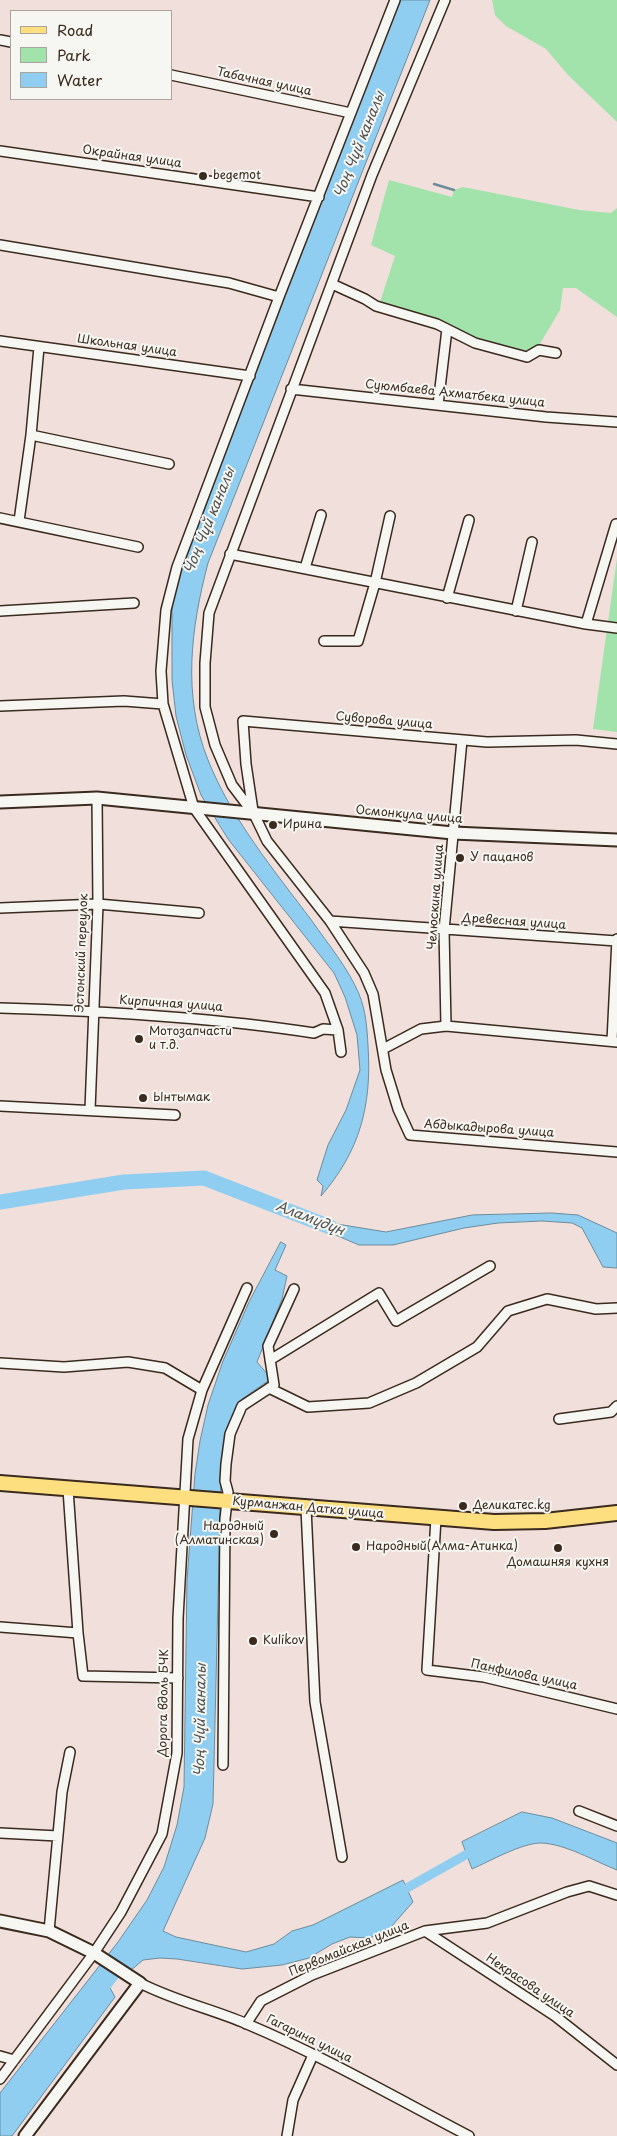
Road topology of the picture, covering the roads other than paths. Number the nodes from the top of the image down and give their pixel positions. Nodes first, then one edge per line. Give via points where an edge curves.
1 (395, 0) edge
2 (445, 0) edge
3 (172, 76) edge
4 (351, 113) junction
5 (0, 151) edge
6 (319, 197) junction
7 (0, 245) edge
8 (332, 284) junction
9 (278, 297) junction
10 (447, 329) junction
11 (0, 341) edge
12 (39, 347) junction
13 (556, 353) dead end
14 (250, 376) junction
15 (292, 388) junction
16 (438, 405) junction
17 (617, 422) edge
18 (31, 435) junction
19 (169, 464) dead end
20 (322, 515) dead end
21 (390, 516) dead end
22 (0, 518) edge
23 (468, 520) dead end
24 (19, 521) junction
25 (616, 524) dead end
26 (532, 542) dead end
27 (138, 547) dead end
28 (230, 554) junction
29 (305, 568) junction
30 (375, 583) junction
31 (447, 598) junction
32 (134, 602) dead end
33 (0, 611) edge
34 (516, 611) junction
35 (586, 624) junction
36 (617, 628) edge
37 (324, 641) dead end
38 (163, 704) junction
39 (0, 706) edge
40 (462, 740) junction
41 (617, 744) edge
42 (97, 798) junction
43 (0, 802) edge
44 (197, 808) junction
45 (250, 813) junction
46 (453, 833) junction
47 (617, 840) edge
48 (98, 904) junction
49 (0, 908) edge
50 (199, 912) dead end
51 (330, 921) junction
52 (444, 930) junction
53 (617, 940) edge
54 (0, 1008) edge
55 (92, 1011) junction
56 (446, 1026) junction
57 (338, 1030) junction
58 (615, 1042) edge
59 (383, 1049) junction
60 (341, 1052) dead end
61 (0, 1106) edge
62 (90, 1110) junction
63 (175, 1115) dead end
64 (617, 1152) edge
65 (490, 1266) dead end
66 (247, 1288) dead end
67 (294, 1289) dead end
68 (617, 1308) edge
69 (270, 1360) junction
70 (0, 1363) edge
71 (269, 1388) junction
72 (202, 1390) junction
73 (617, 1406) edge
74 (559, 1419) dead end
75 (0, 1483) edge
76 (68, 1489) junction
77 (185, 1498) junction
78 (226, 1502) junction
79 (306, 1508) junction
80 (617, 1513) edge
81 (436, 1518) junction
82 (0, 1627) edge
83 (78, 1633) junction
84 (178, 1678) junction
85 (617, 1709) edge
86 (70, 1752) dead end
87 (223, 1765) dead end
88 (579, 1811) dead end
89 (617, 1826) edge
90 (0, 1833) edge
91 (58, 1836) junction
92 (342, 1857) dead end
93 (617, 1895) edge
94 (0, 1921) edge
95 (50, 1931) junction
96 (425, 1931) junction
97 (97, 1954) junction
98 (136, 1981) junction
99 (246, 2024) junction
100 (313, 2055) junction
101 (0, 2056) edge
102 (14, 2060) junction
103 (617, 2066) edge
104 (0, 2079) edge
105 (25, 2136) edge
106 (287, 2136) edge
107 (469, 2136) edge

1 - 4 street
2 - 8 street via 372,175
3 - 4 street, Табачная улица
4 - 6 street
5 - 6 street, Окрайная улица
6 - 9 street
7 - 9 street via 228,282
8 - 10 street via 376,306
8 - 15 street
9 - 14 street
10 - 13 street via 475,343 527,357 539,350
10 - 16 street
11 - 12 street, Школьная улица
12 - 14 street, Школьная улица
12 - 18 street
14 - 38 street via 177,567 166,610 161,672
15 - 16 street, Суюмбаева Ахматбека улица
15 - 28 street
16 - 17 street, Суюмбаева Ахматбека улица
18 - 19 street
18 - 24 street
20 - 29 street
21 - 30 street
22 - 24 street
23 - 31 street
24 - 27 street
25 - 35 street
26 - 34 street
28 - 29 street
28 - 45 street via 209,613 206,707 215,745 232,785
29 - 30 street
30 - 31 street
30 - 37 street via 358,641
31 - 34 street
32 - 33 street
34 - 35 street
35 - 36 street
38 - 39 street via 124,701
38 - 44 street
40 - 41 street, Суворова улица via 576,740
40 - 45 street, Суворова улица via 243,721
40 - 46 street, Челюскина улица
42 - 43 street, Осмонкула улица
42 - 44 street, Осмонкула улица
42 - 48 street, Эстонский переулок
44 - 45 street, Осмонкула улица
44 - 57 street via 325,993
45 - 46 street, Осмонкула улица
45 - 51 street, Абдыкадырова улица via 267,841
46 - 47 street, Осмонкула улица
46 - 52 street, Челюскина улица
48 - 49 street
48 - 50 street
48 - 55 street, Эстонский переулок
51 - 52 street, Древесная улица
51 - 59 street, Абдыкадырова улица via 364,973 373,994
52 - 53 street, Древесная улица
52 - 56 street, Челюскина улица
53 - 58 street
54 - 55 street, Кирпичная улица
55 - 57 street, Кирпичная улица via 242,1022 314,1033 323,1029
55 - 62 street, Эстонский переулок
56 - 58 street
56 - 59 street via 421,1028
57 - 60 street
59 - 64 street, Абдыкадырова улица via 398,1109 410,1135
61 - 62 street
62 - 63 street
65 - 69 street via 396,1320 379,1293
66 - 72 street, Дорога вдоль БЧК
67 - 69 street via 268,1346
68 - 71 street via 596,1309 547,1300 508,1311 477,1347 416,1383 368,1403 308,1407
69 - 71 street via 274,1385
70 - 72 street via 64,1368 128,1362 165,1368
71 - 78 street via 242,1406 230,1434
72 - 77 street, Дорога вдоль БЧК via 188,1439
73 - 74 street via 611,1412
75 - 76 main road, Курманжан Датка улица
76 - 77 main road, Курманжан Датка улица
76 - 83 street
77 - 78 main road, Курманжан Датка улица
77 - 84 street, Дорога вдоль БЧК
78 - 79 main road, Курманжан Датка улица
78 - 87 street
79 - 81 main road, Курманжан Датка улица
79 - 92 street via 315,1702
80 - 81 main road, Курманжан Датка улица via 545,1521
81 - 85 street, Панфилова улица via 427,1670 484,1677
82 - 83 street
83 - 84 street via 83,1676
84 - 97 street, Дорога вдоль БЧК via 177,1753 162,1834
86 - 91 street
88 - 89 street
90 - 91 street
91 - 95 street
93 - 96 street, Первомайская улица via 589,1886 487,1923
94 - 95 street
95 - 97 street
96 - 99 street, Первомайская улица via 312,1975 261,2001
96 - 103 street, Некрасова улица via 555,2016
97 - 98 street
97 - 102 street, Дорога вдоль БЧК
98 - 99 street, Гагарина улица via 164,1996
98 - 105 street
99 - 100 street, Гагарина улица
100 - 106 street via 293,2100
100 - 107 street, Гагарина улица
101 - 102 street
102 - 104 street, Дорога вдоль БЧК

